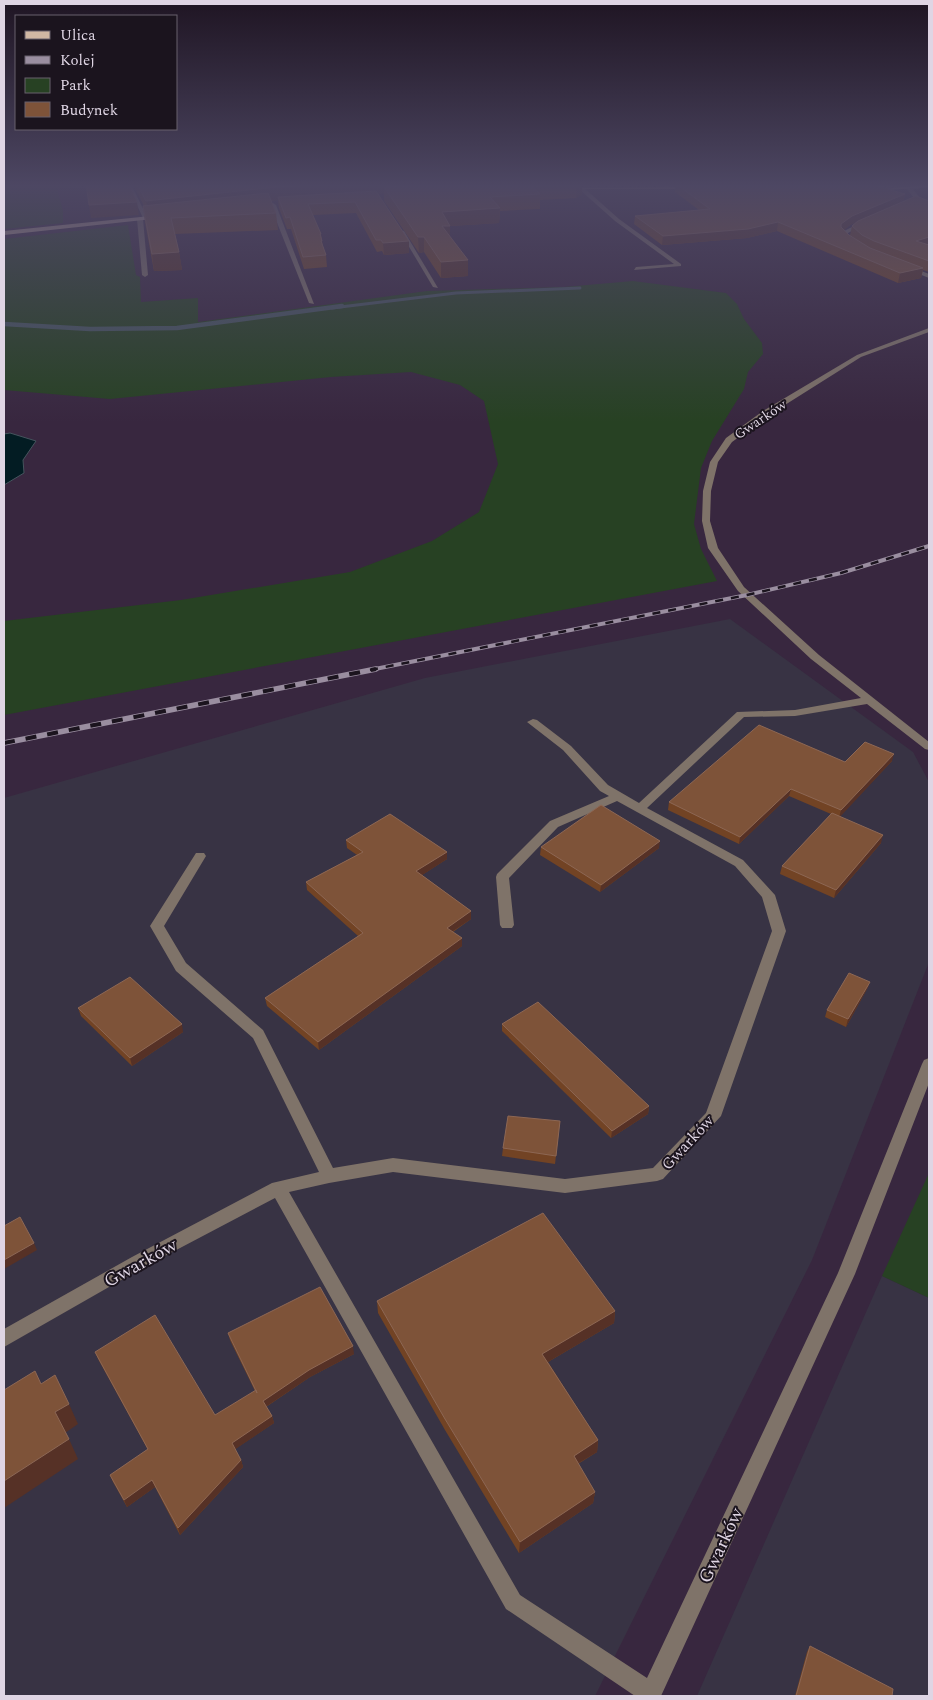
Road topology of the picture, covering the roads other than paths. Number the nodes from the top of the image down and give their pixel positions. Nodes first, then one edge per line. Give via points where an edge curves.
1 (145, 263) edge
2 (296, 263) edge
3 (421, 263) edge
4 (677, 263) edge
5 (897, 263) edge
6 (636, 269) dead end
7 (145, 275) dead end
8 (929, 276) edge
9 (436, 287) dead end
10 (312, 303) dead end
11 (929, 330) edge
12 (870, 700) junction
13 (533, 722) dead end
14 (929, 747) edge
15 (618, 796) junction
16 (640, 808) junction
17 (200, 856) dead end
18 (507, 924) dead end
19 (929, 1064) edge
20 (329, 1176) junction
21 (278, 1188) junction
22 (5, 1335) edge
23 (650, 1695) edge

1 - 7 street
2 - 10 street
3 - 9 street
4 - 6 street via 679,265
5 - 8 street
11 - 12 street, Gwarków via 858,356 745,427 729,440 714,462 707,492 709,537 741,589 815,657
12 - 14 street, Gwarków
12 - 16 street via 795,713 741,714
13 - 15 street, Gwarków via 567,748 604,788
15 - 16 street, Gwarków
15 - 18 street via 554,824 502,877
16 - 20 street, Gwarków via 739,863 768,895 779,931 713,1116 657,1174 565,1186 393,1165
17 - 20 street via 157,926 181,967 258,1034
19 - 23 street, Gwarków via 846,1274
20 - 21 street, Gwarków
21 - 22 street, Gwarków
21 - 23 street, Gwarków via 512,1602

